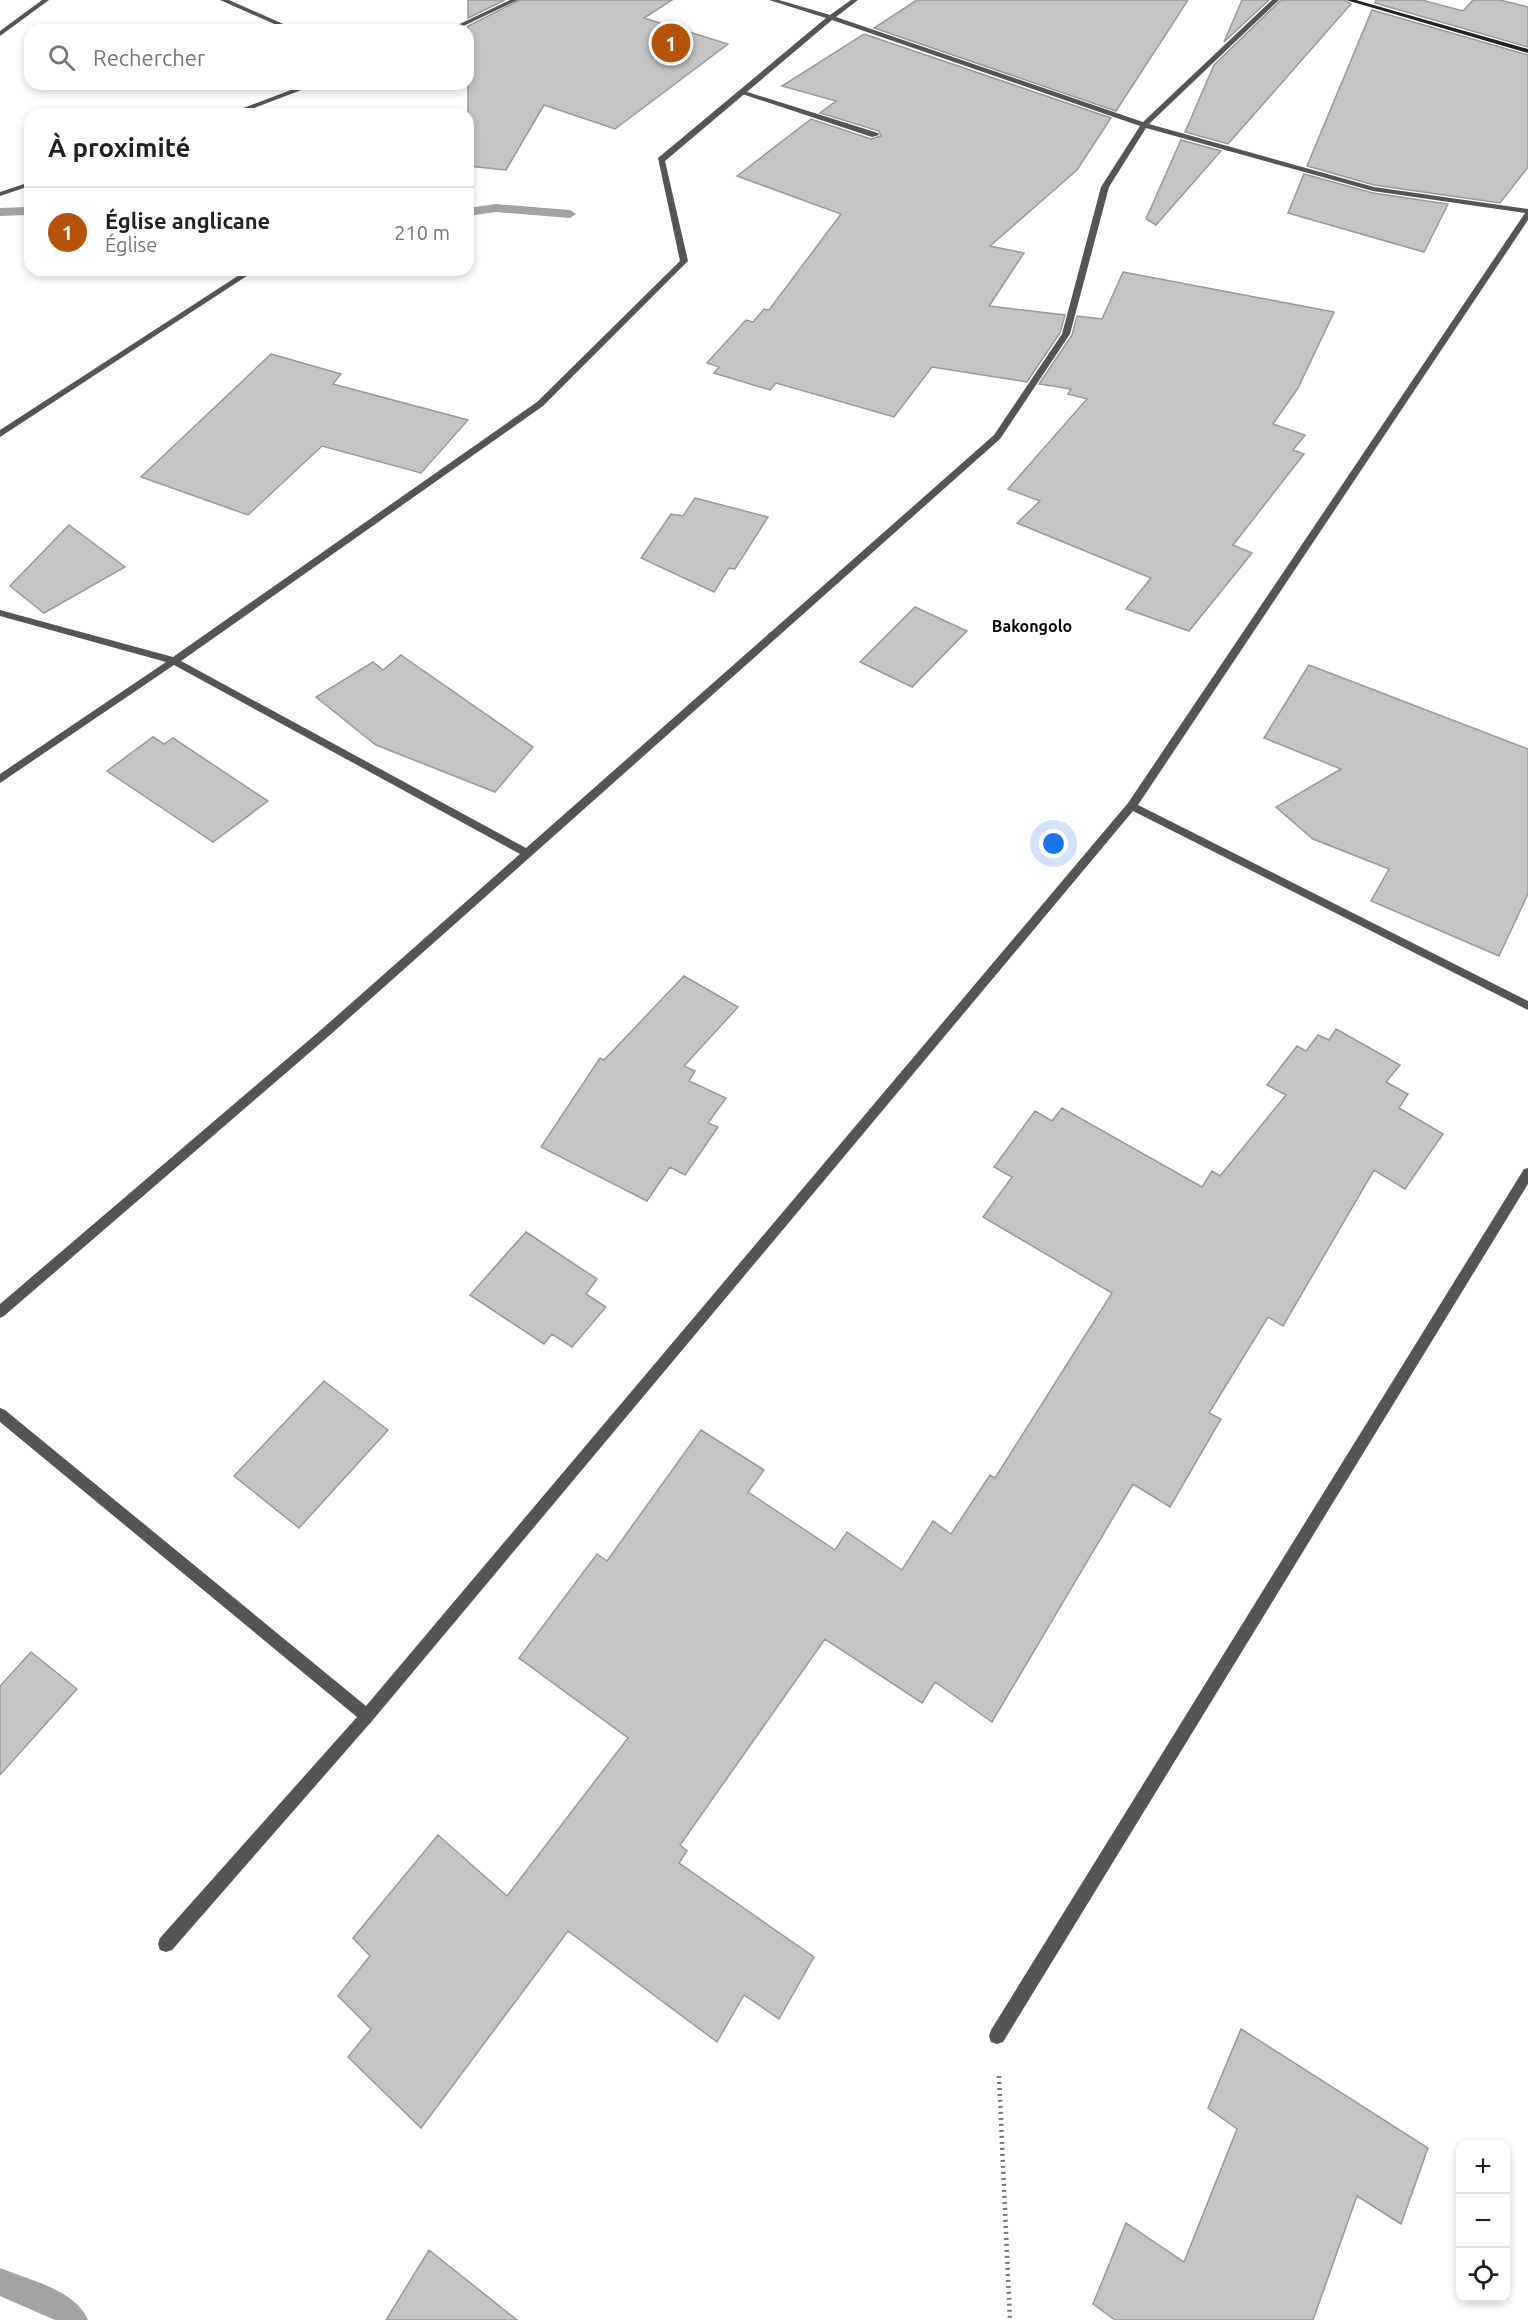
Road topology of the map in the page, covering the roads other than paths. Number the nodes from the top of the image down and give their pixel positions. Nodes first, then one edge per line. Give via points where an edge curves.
1 (46, 0) edge
2 (223, 0) edge
3 (515, 0) edge
4 (772, 0) edge
5 (855, 0) edge
6 (1276, 0) edge
7 (1349, 0) edge
8 (831, 17) junction
9 (280, 24) edge
10 (464, 24) edge
11 (0, 34) edge
12 (1528, 51) edge
13 (297, 90) edge
14 (741, 93) junction
15 (248, 108) edge
16 (1144, 125) junction
17 (875, 135) dead end
18 (24, 186) edge
19 (0, 194) edge
20 (1528, 212) edge
21 (243, 276) edge
22 (0, 434) edge
23 (0, 613) edge
24 (174, 661) junction
25 (0, 779) edge
26 (1132, 806) junction
27 (528, 854) junction
28 (1528, 1006) edge
29 (1528, 1173) edge
30 (0, 1312) edge
31 (0, 1414) edge
32 (367, 1716) junction
33 (166, 1944) dead end
34 (997, 2036) road end

1 - 11 street
2 - 9 street
3 - 10 street
4 - 8 street
5 - 8 street
6 - 16 street
7 - 12 street
8 - 14 street
8 - 16 street
13 - 15 street
14 - 17 street
14 - 24 street via 661,160 684,261 540,404
16 - 20 street via 1373,189
16 - 27 street via 1106,187 1066,334 997,437
18 - 19 street
20 - 26 street
21 - 22 street
23 - 24 street
24 - 25 street
24 - 27 street
26 - 28 street
26 - 32 street
27 - 30 street
29 - 34 street
31 - 32 street
32 - 33 street

